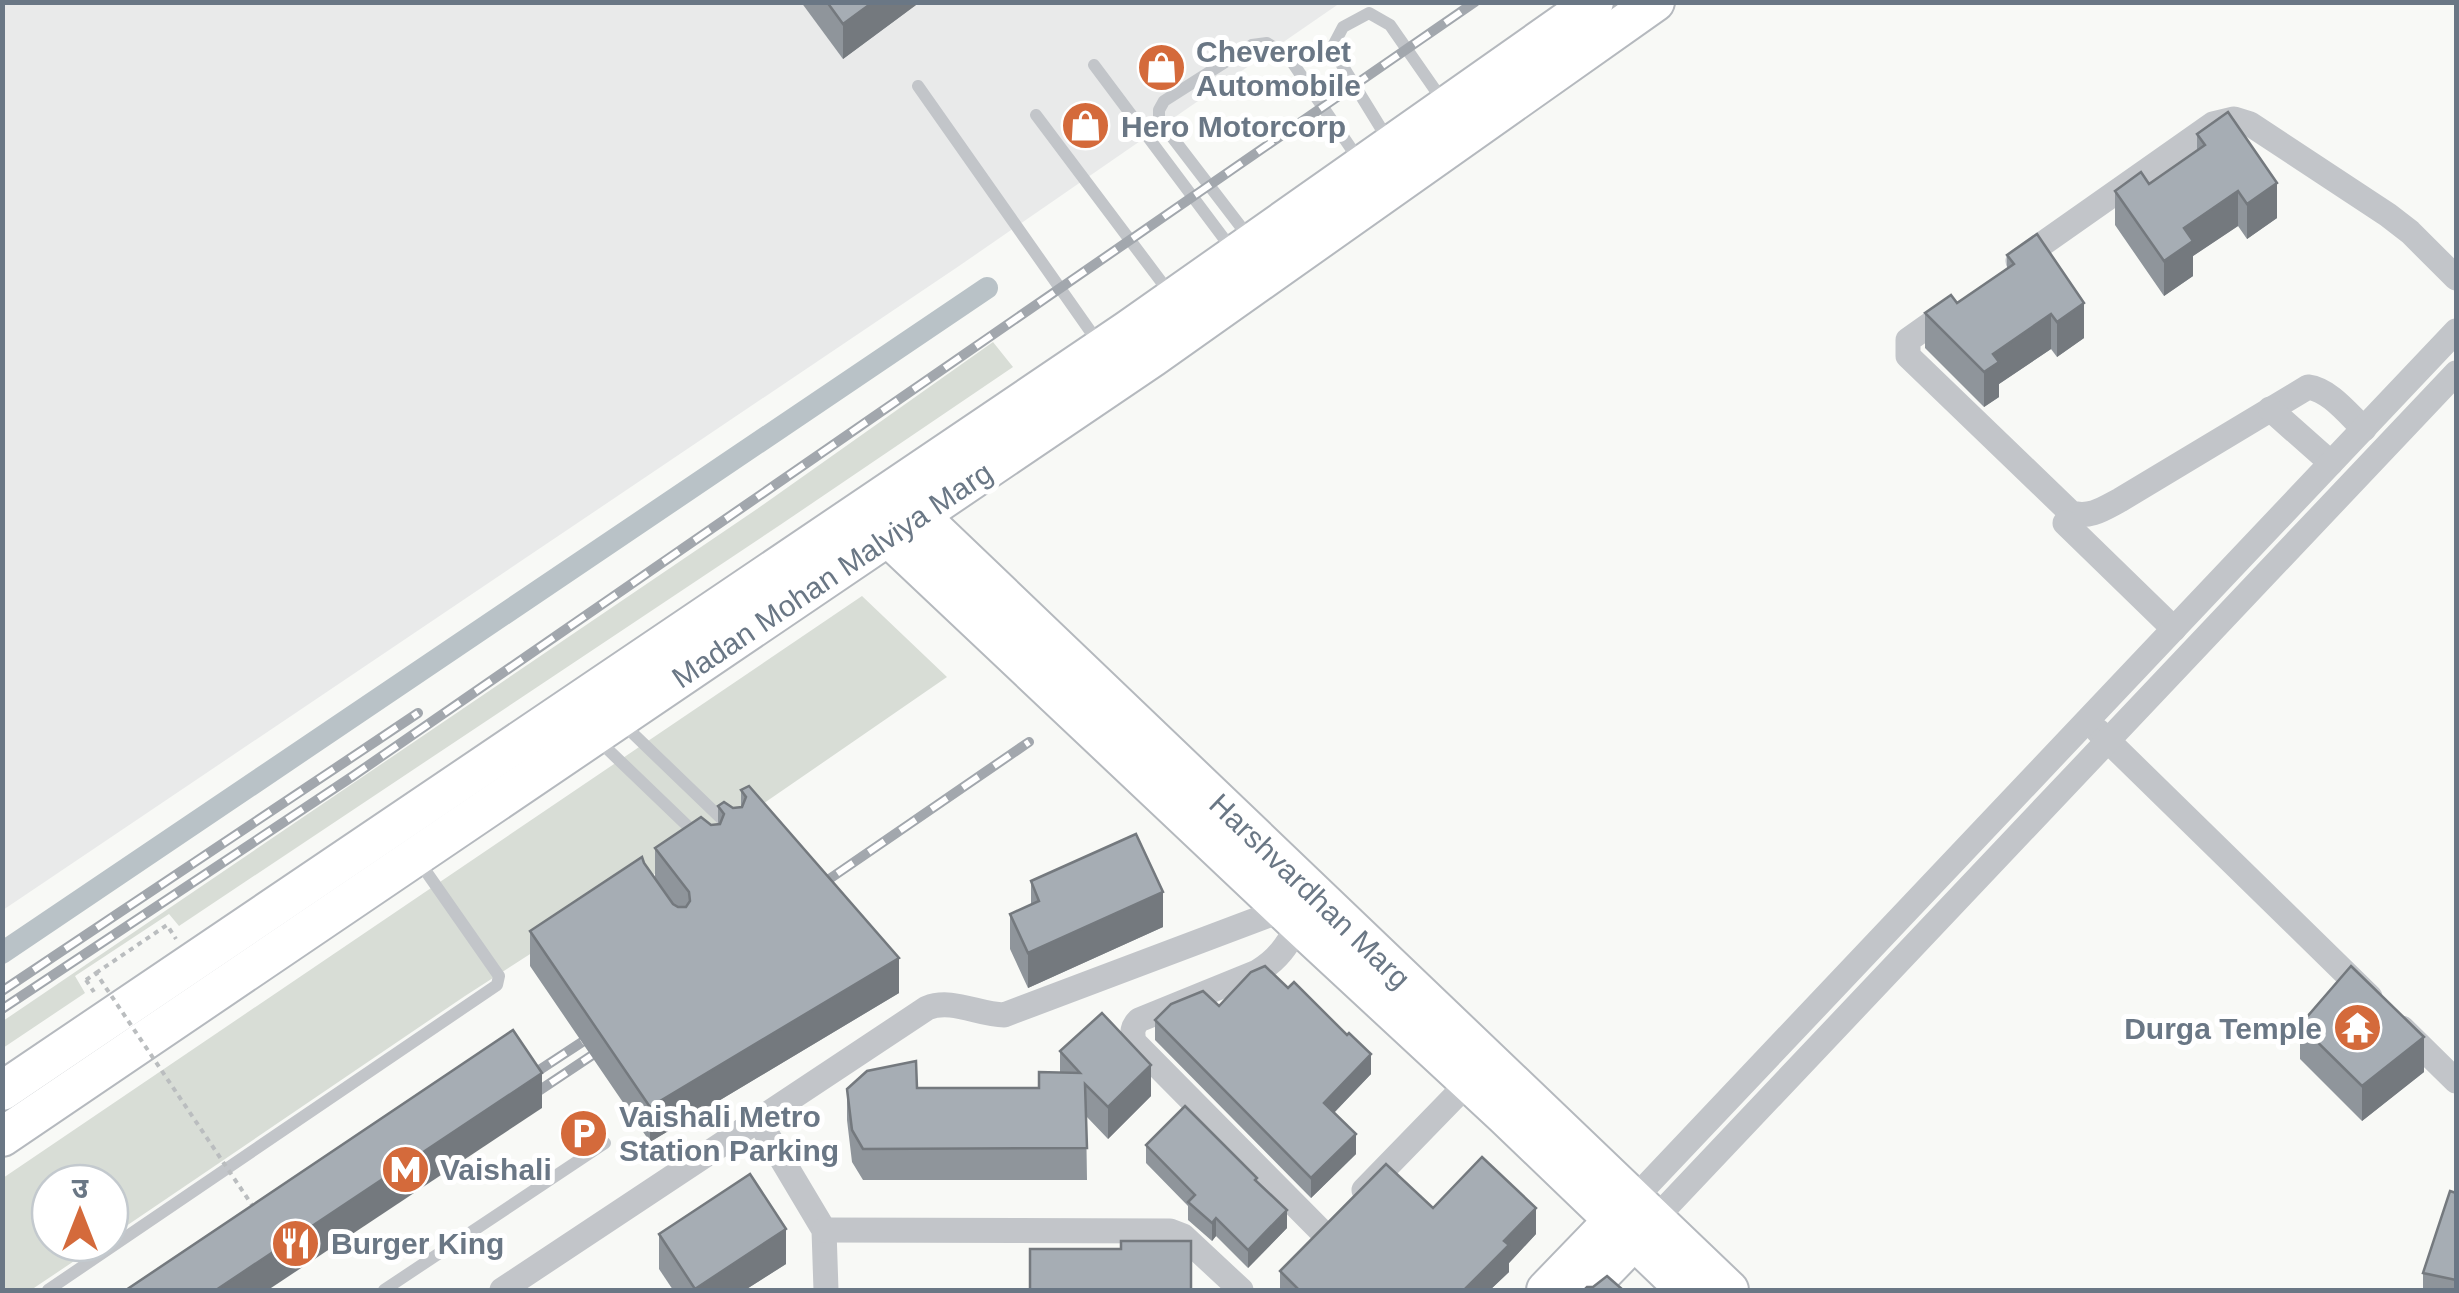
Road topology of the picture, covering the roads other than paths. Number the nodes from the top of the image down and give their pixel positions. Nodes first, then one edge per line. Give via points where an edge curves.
1 (1654, 2) edge
2 (1597, 11) edge
3 (1094, 65) dead end
4 (918, 86) dead end
5 (1447, 106) junction
6 (1036, 115) dead end
7 (1377, 155) junction
8 (1244, 248) junction
9 (2004, 272) edge
10 (2456, 278) edge
11 (1972, 294) edge
12 (1173, 298) junction
13 (2456, 331) edge
14 (1102, 348) junction
15 (2456, 373) edge
16 (2270, 409) junction
17 (2364, 428) junction
18 (2331, 464) junction
19 (876, 500) junction
20 (2065, 524) dead end
21 (904, 527) junction
22 (2174, 629) junction
23 (2087, 720) junction
24 (608, 728) junction
25 (2108, 741) junction
26 (736, 834) edge
27 (714, 851) edge
28 (416, 858) junction
29 (1291, 918) junction
30 (2456, 1081) edge
31 (1469, 1082) junction
32 (2, 1091) edge
33 (759, 1122) junction
34 (2, 1138) edge
35 (605, 1144) dead end
36 (1634, 1220) junction
37 (824, 1230) junction
38 (48, 1290) edge
39 (384, 1290) edge
40 (502, 1290) edge
41 (826, 1290) edge
42 (1241, 1290) edge
43 (1546, 1290) edge
44 (1586, 1290) edge
45 (1686, 1290) edge
46 (1728, 1290) edge

1 - 2 main road, Madan Mohan Malviya Marg
2 - 5 main road, Madan Mohan Malviya Marg
2 - 21 main road, Madan Mohan Malviya Marg via 1153,357
3 - 8 lane
4 - 14 lane
5 - 7 main road, Madan Mohan Malviya Marg
5 - 7 lane via 1390,25 1369,13 1343,27 1333,46
6 - 12 lane
7 - 8 main road, Madan Mohan Malviya Marg
7 - 8 lane via 1288,56 1267,43 1252,45 1164,101 1159,120
8 - 12 main road, Madan Mohan Malviya Marg
9 - 10 street via 2212,124 2234,119 2388,215
11 - 16 street via 1908,340 1908,356 2071,513 2106,508
12 - 14 main road, Madan Mohan Malviya Marg
13 - 17 street
14 - 19 main road, Madan Mohan Malviya Marg
15 - 25 street
16 - 17 street via 2316,387
16 - 18 street
17 - 18 street
18 - 22 street
19 - 21 main road, Harshvardhan Marg
19 - 32 main road, Madan Mohan Malviya Marg
20 - 22 street
21 - 24 main road, Madan Mohan Malviya Marg
21 - 29 main road, Harshvardhan Marg
21 - 36 main road, Harshvardhan Marg
22 - 23 street
23 - 25 street
23 - 36 street
24 - 26 lane
24 - 27 lane
24 - 28 main road, Madan Mohan Malviya Marg
25 - 30 street
25 - 36 street
28 - 34 main road, Madan Mohan Malviya Marg
28 - 38 lane via 500,976 496,985
29 - 31 main road, Harshvardhan Marg
29 - 31 street via 1271,964 1139,1020 1132,1034 1329,1226
29 - 33 street via 1004,1014 934,1005
31 - 36 main road, Harshvardhan Marg
33 - 37 street
33 - 40 street
35 - 39 lane
36 - 43 main road
36 - 44 main road
36 - 45 main road, Harshvardhan Marg
36 - 46 main road, Harshvardhan Marg
37 - 41 street
37 - 42 street via 1170,1231

